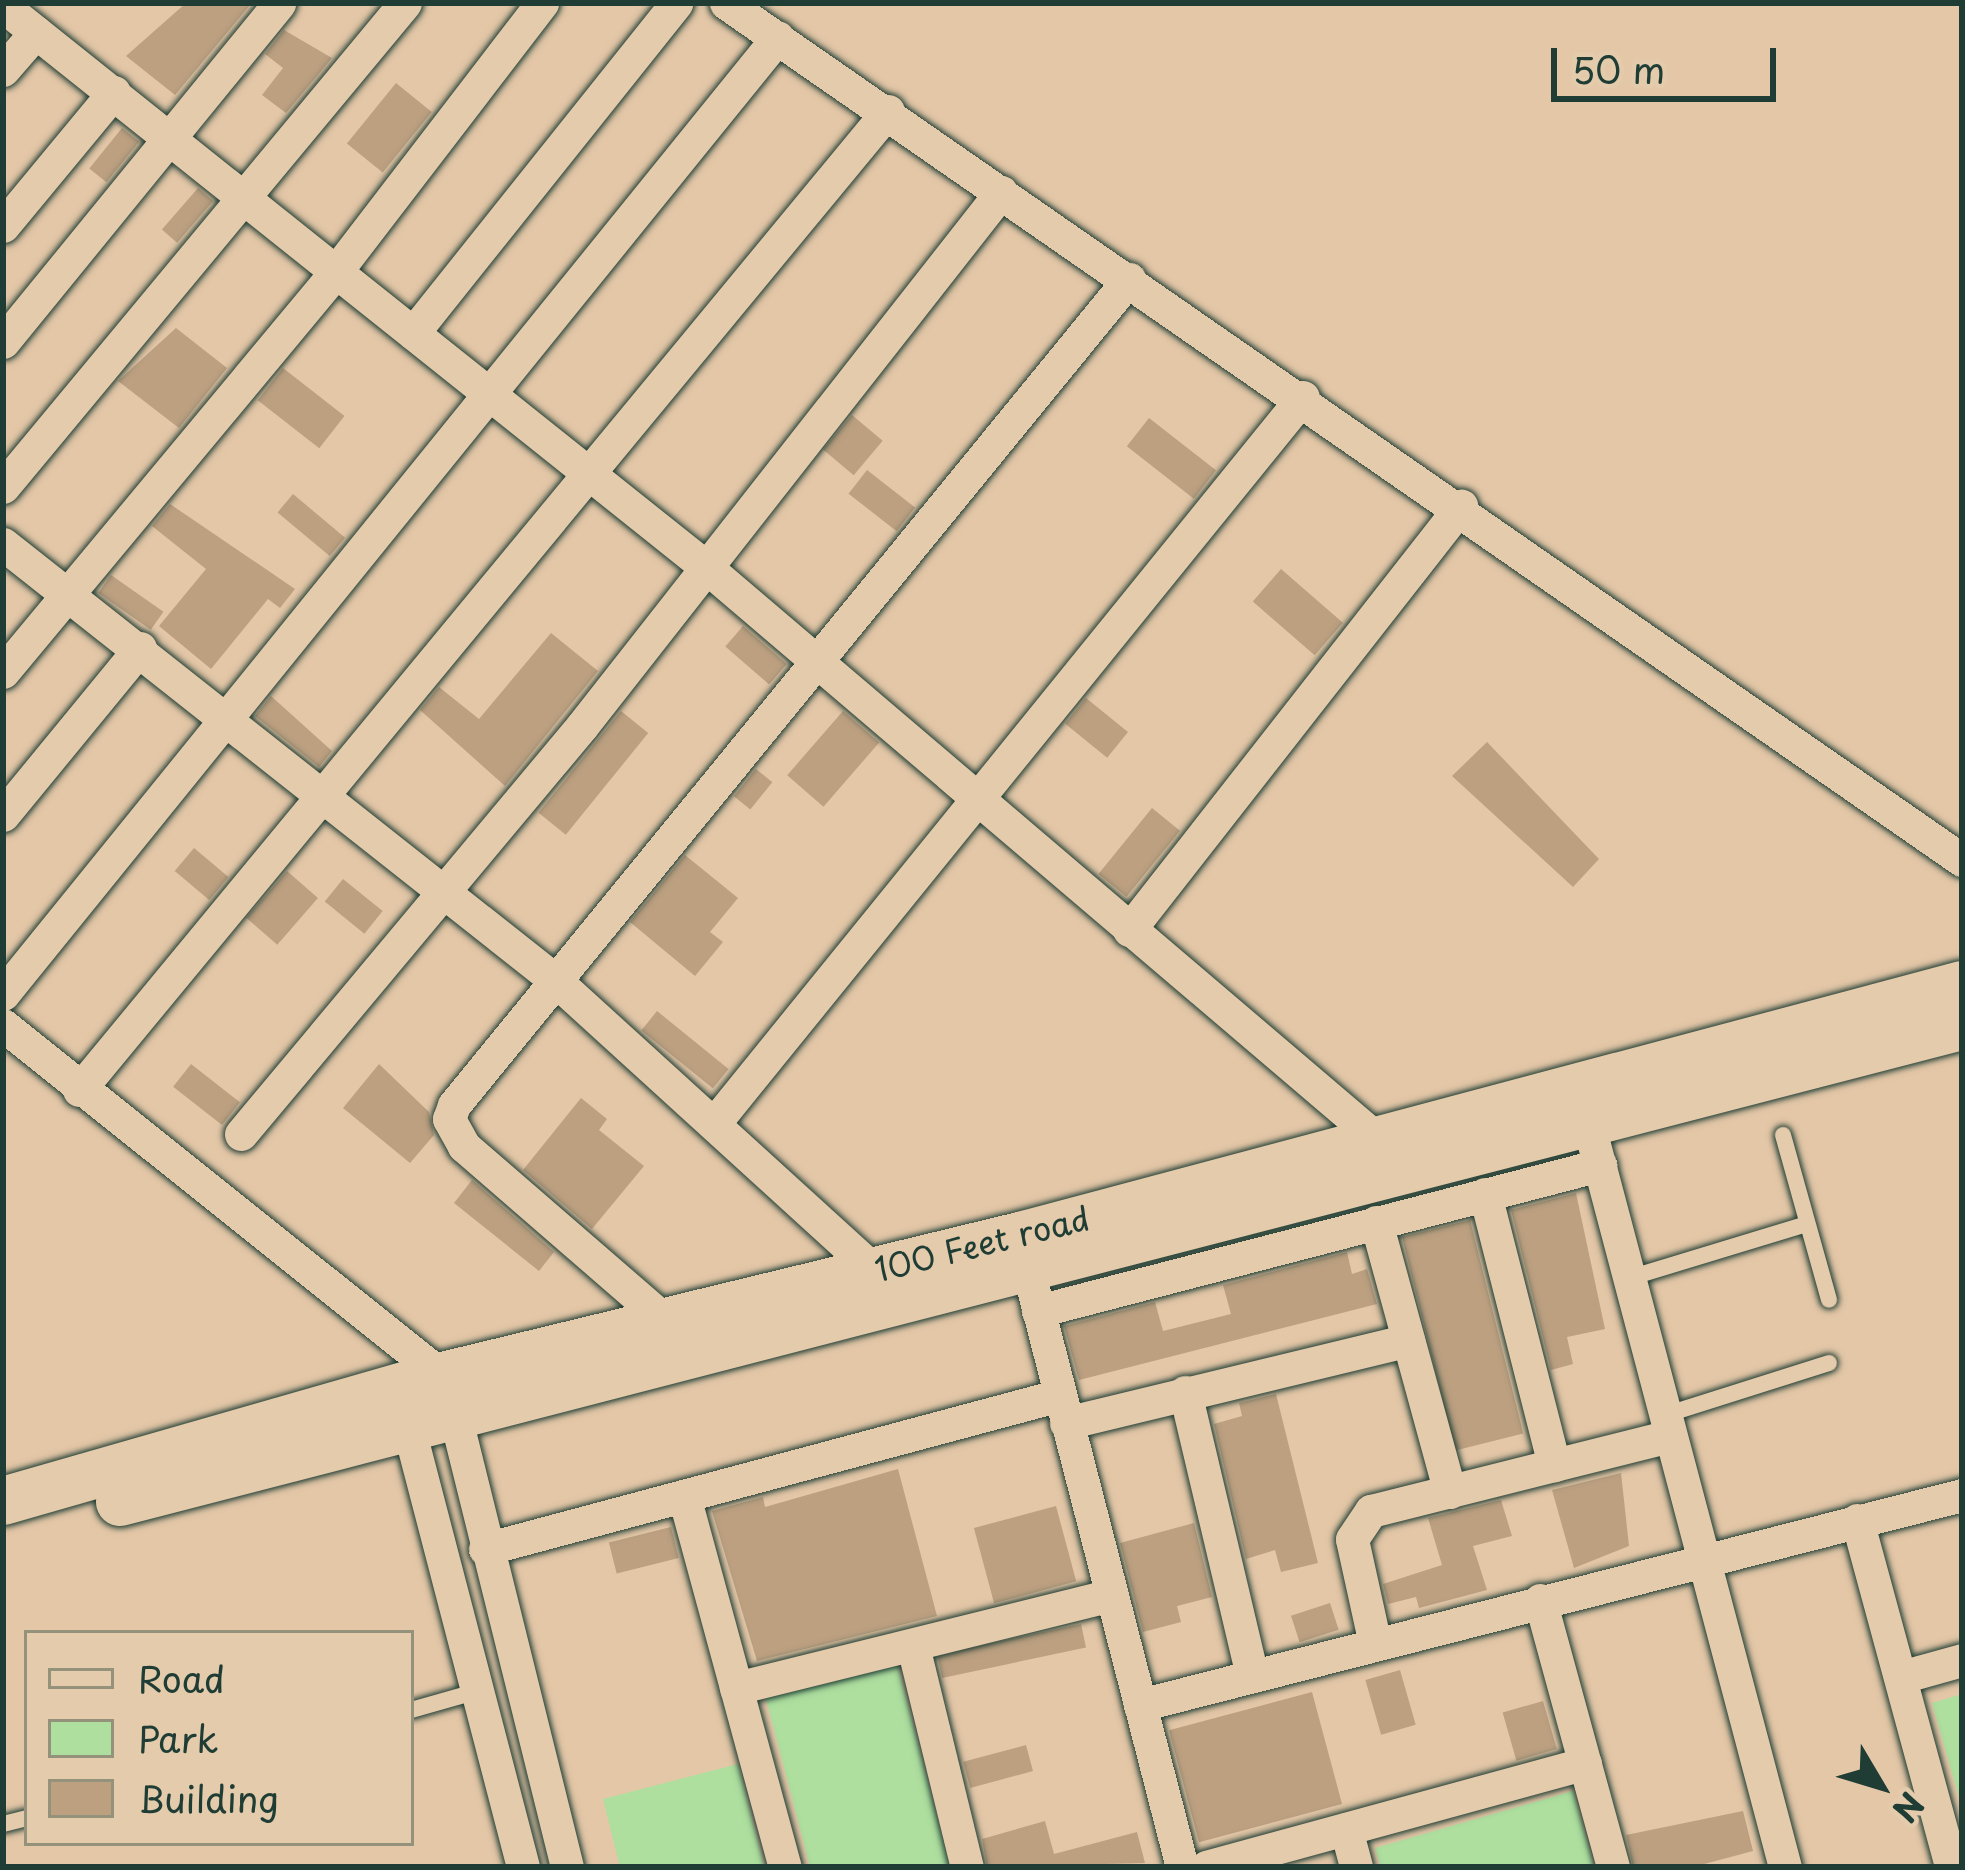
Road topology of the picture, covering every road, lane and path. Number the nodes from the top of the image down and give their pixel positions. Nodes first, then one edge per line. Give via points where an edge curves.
1 (279, 3) edge
2 (405, 3) edge
3 (542, 3) edge
4 (676, 3) edge
5 (726, 3) edge
6 (3, 6) edge
7 (36, 32) junction
8 (778, 37) junction
9 (3, 70) edge
10 (114, 92) junction
11 (888, 111) junction
12 (173, 137) junction
13 (1001, 192) junction
14 (246, 199) junction
15 (3, 226) edge
16 (334, 274) junction
17 (1129, 279) junction
18 (413, 333) junction
19 (3, 342) edge
20 (489, 396) junction
21 (1303, 398) junction
22 (592, 477) junction
23 (3, 487) edge
24 (1460, 506) junction
25 (3, 544) edge
26 (706, 567) junction
27 (67, 594) junction
28 (140, 648) junction
29 (819, 666) junction
30 (3, 672) edge
31 (224, 719) junction
32 (322, 792) junction
33 (975, 798) junction
34 (3, 815) edge
35 (1962, 860) edge
36 (445, 890) junction
37 (1129, 930) junction
38 (555, 980) junction
39 (1962, 985) edge
40 (3, 994) edge
41 (3, 1025) edge
42 (1962, 1026) edge
43 (79, 1090) junction
44 (716, 1121) junction
45 (242, 1134) dead end
46 (1783, 1135) dead end
47 (1376, 1138) junction
48 (1594, 1143) junction
49 (1485, 1194) junction
50 (1376, 1222) junction
51 (1808, 1224) junction
52 (874, 1270) junction
53 (1029, 1273) junction
54 (1629, 1278) junction
55 (1829, 1300) dead end
56 (667, 1322) junction
57 (1408, 1340) junction
58 (1829, 1363) dead end
59 (1184, 1392) junction
60 (452, 1395) junction
61 (403, 1405) junction
62 (1063, 1409) junction
63 (1668, 1426) junction
64 (1554, 1465) junction
65 (1450, 1492) junction
66 (1962, 1495) edge
67 (684, 1496) junction
68 (3, 1501) edge
69 (1857, 1520) junction
70 (3, 1534) edge
71 (484, 1549) junction
72 (1702, 1557) junction
73 (1112, 1595) junction
74 (1540, 1600) junction
75 (1375, 1644) junction
76 (913, 1646) junction
77 (1962, 1660) edge
78 (1252, 1676) junction
79 (1901, 1677) junction
80 (736, 1688) junction
81 (478, 1691) junction
82 (1140, 1705) junction
83 (414, 1709) edge
84 (1585, 1763) junction
85 (1346, 1829) junction
86 (523, 1867) edge
87 (567, 1867) edge
88 (785, 1867) edge
89 (967, 1867) edge
90 (1182, 1867) edge
91 (1205, 1867) edge
92 (1356, 1867) edge
93 (1613, 1867) edge
94 (1785, 1867) edge
95 (1951, 1867) edge

1 - 12 street
2 - 14 street
3 - 16 street
4 - 18 street
5 - 8 street
6 - 7 street
7 - 9 street
7 - 10 street
8 - 11 street
8 - 20 street
10 - 12 street
10 - 15 street
11 - 13 street
11 - 22 street
12 - 14 street
12 - 19 street
13 - 17 street
13 - 26 street
14 - 16 street
14 - 23 street
16 - 18 street
16 - 27 street
17 - 21 street
17 - 29 street
18 - 20 street
20 - 22 street
20 - 31 street
21 - 24 street
21 - 33 street
22 - 26 street
22 - 32 street
24 - 35 street
24 - 37 street
25 - 27 street
26 - 29 street
26 - 36 street
27 - 28 street
27 - 30 street
28 - 31 street
28 - 34 street
29 - 33 street
29 - 38 street
31 - 32 street
31 - 40 street
32 - 36 street
32 - 43 street
33 - 37 street
33 - 44 street
36 - 38 street
36 - 45 street
37 - 47 street
38 - 44 street
38 - 56 street via 454,1105 452,1130
39 - 47 street, 100 Feet road
41 - 43 street
42 - 48 street, 100 Feet road
43 - 60 street
44 - 52 street
46 - 51 lane
47 - 53 street, 100 Feet road
48 - 49 street
48 - 53 street, 100 Feet road
48 - 54 street
49 - 50 street
49 - 64 street
50 - 53 street
50 - 57 street
51 - 54 lane
51 - 55 lane
52 - 53 street, 100 Feet road
52 - 56 street, 100 Feet road
53 - 60 street, 100 Feet road
53 - 62 street
54 - 63 street
56 - 60 street, 100 Feet road
57 - 59 street
57 - 65 street
58 - 63 lane
59 - 62 street
59 - 78 street
60 - 61 street, 100 Feet road
60 - 71 street
61 - 68 street, 100 Feet road
61 - 70 street, 100 Feet road
61 - 81 street
62 - 67 street
62 - 73 street
63 - 64 street
63 - 72 street
64 - 65 street
65 - 75 street via 1371,1511 1356,1524 1354,1557
66 - 69 street
67 - 71 street
67 - 80 street
69 - 72 street
69 - 79 street
71 - 87 street
72 - 74 street
72 - 94 street
73 - 76 street
73 - 82 street
74 - 75 street
74 - 84 street
75 - 78 street
76 - 80 street
76 - 89 street
77 - 79 street
78 - 82 street
79 - 95 street
80 - 88 street
81 - 83 lane
81 - 86 street
82 - 90 street
84 - 85 street
84 - 93 street
85 - 91 street
85 - 92 street

